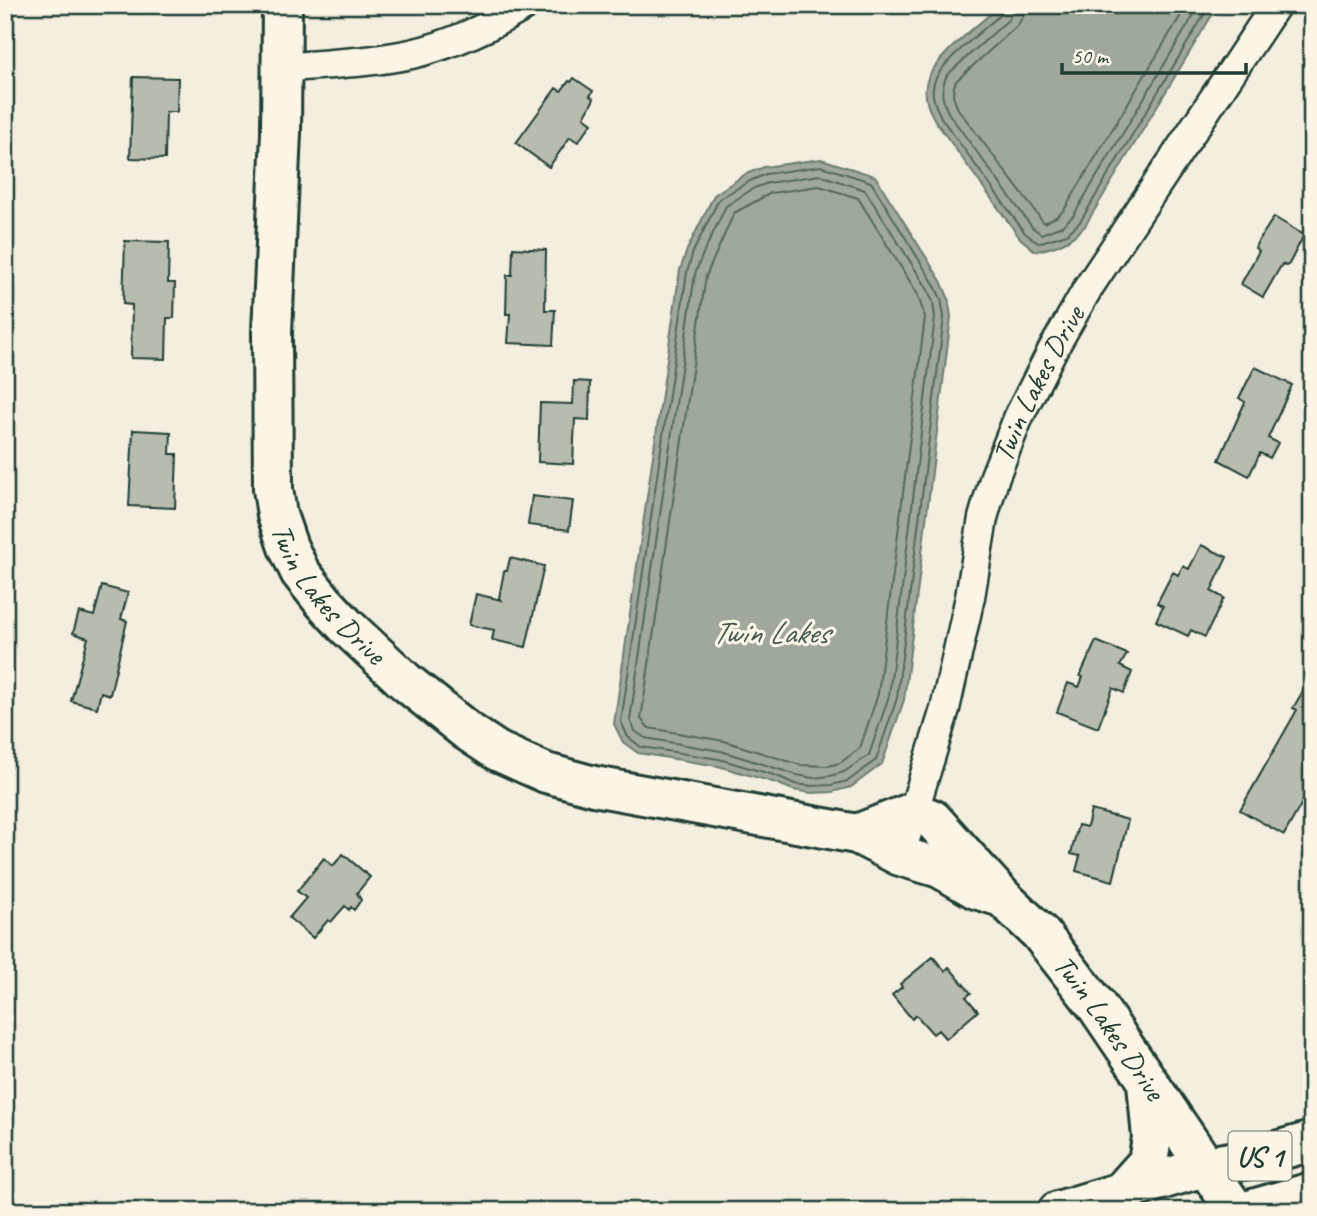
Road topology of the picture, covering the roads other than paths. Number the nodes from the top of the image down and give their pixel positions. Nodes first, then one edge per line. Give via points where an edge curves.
1 (282, 5) edge
2 (526, 5) edge
3 (1276, 5) edge
4 (281, 68) junction
5 (913, 811) junction
6 (857, 834) junction
7 (900, 856) junction
8 (1002, 897) junction
9 (1147, 1083) junction
10 (1312, 1141) edge
11 (1207, 1166) junction
12 (1121, 1192) junction
13 (1312, 1192) edge
14 (1058, 1211) edge
15 (1205, 1211) edge
16 (1236, 1211) edge
17 (1246, 1211) edge

1 - 4 street, Twin Lakes Drive
2 - 4 street via 455,41 412,54
3 - 5 street, Twin Lakes Drive via 1088,288 1019,415 983,518 945,709
4 - 6 street, Twin Lakes Drive via 272,332 273,489 277,515 300,572 346,626 405,682 497,751 546,773 594,786
5 - 6 street
5 - 7 street, Twin Lakes Drive
5 - 8 street, Twin Lakes Drive via 932,819
6 - 7 street, Twin Lakes Drive
7 - 8 street, Twin Lakes Drive via 940,868 976,889
8 - 9 street, Twin Lakes Drive via 1040,933 1096,1005
9 - 11 street, Twin Lakes Drive
9 - 12 street via 1152,1138 1148,1162
10 - 11 street, US 1
11 - 12 street, US 1
11 - 15 street
11 - 16 street, Twin Lakes Drive
12 - 14 street, US 1
13 - 17 street, US 1

